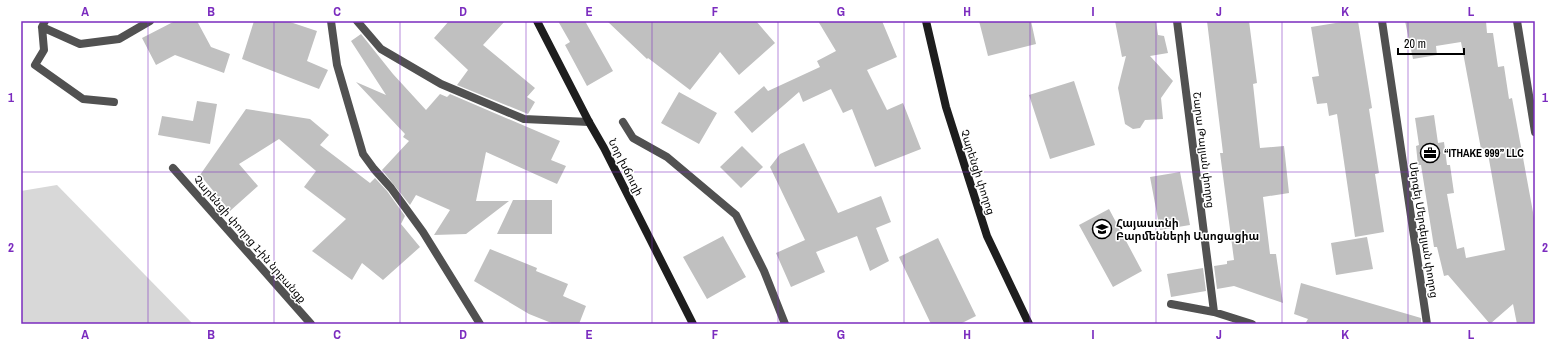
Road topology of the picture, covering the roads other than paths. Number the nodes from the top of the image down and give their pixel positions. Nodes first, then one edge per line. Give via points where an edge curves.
1 (150, 21) edge
2 (332, 21) edge
3 (357, 21) edge
4 (537, 21) edge
5 (926, 21) edge
6 (1177, 21) edge
7 (1382, 21) edge
8 (1517, 21) edge
9 (43, 24) edge
10 (114, 102) dead end
11 (589, 122) junction
12 (623, 122) dead end
13 (1535, 132) edge
14 (173, 168) dead end
15 (1171, 304) dead end
16 (1214, 312) junction
17 (311, 324) edge
18 (480, 324) edge
19 (693, 324) edge
20 (785, 324) edge
21 (1029, 324) edge
22 (1252, 324) edge
23 (1427, 324) edge

1 - 9 street via 119,39 80,44
2 - 18 street via 337,65 363,154 418,226
3 - 11 street via 381,49 440,84 524,119
4 - 11 main road, Նոր խճուղի
5 - 21 main road, Չարենցի փողոց via 946,107 987,236
6 - 16 street, Շարա Թալյան փողոց
7 - 23 street, Սերգեյ Մերգելյան փողոց
8 - 13 street
9 - 10 street via 44,50 35,65 83,99
11 - 19 main road, Նոր խճուղի
12 - 20 street via 633,138 667,157 736,215 764,271
14 - 17 street, Չարենցի փողոց 1-ին նրբանցք
15 - 16 street
16 - 22 street

